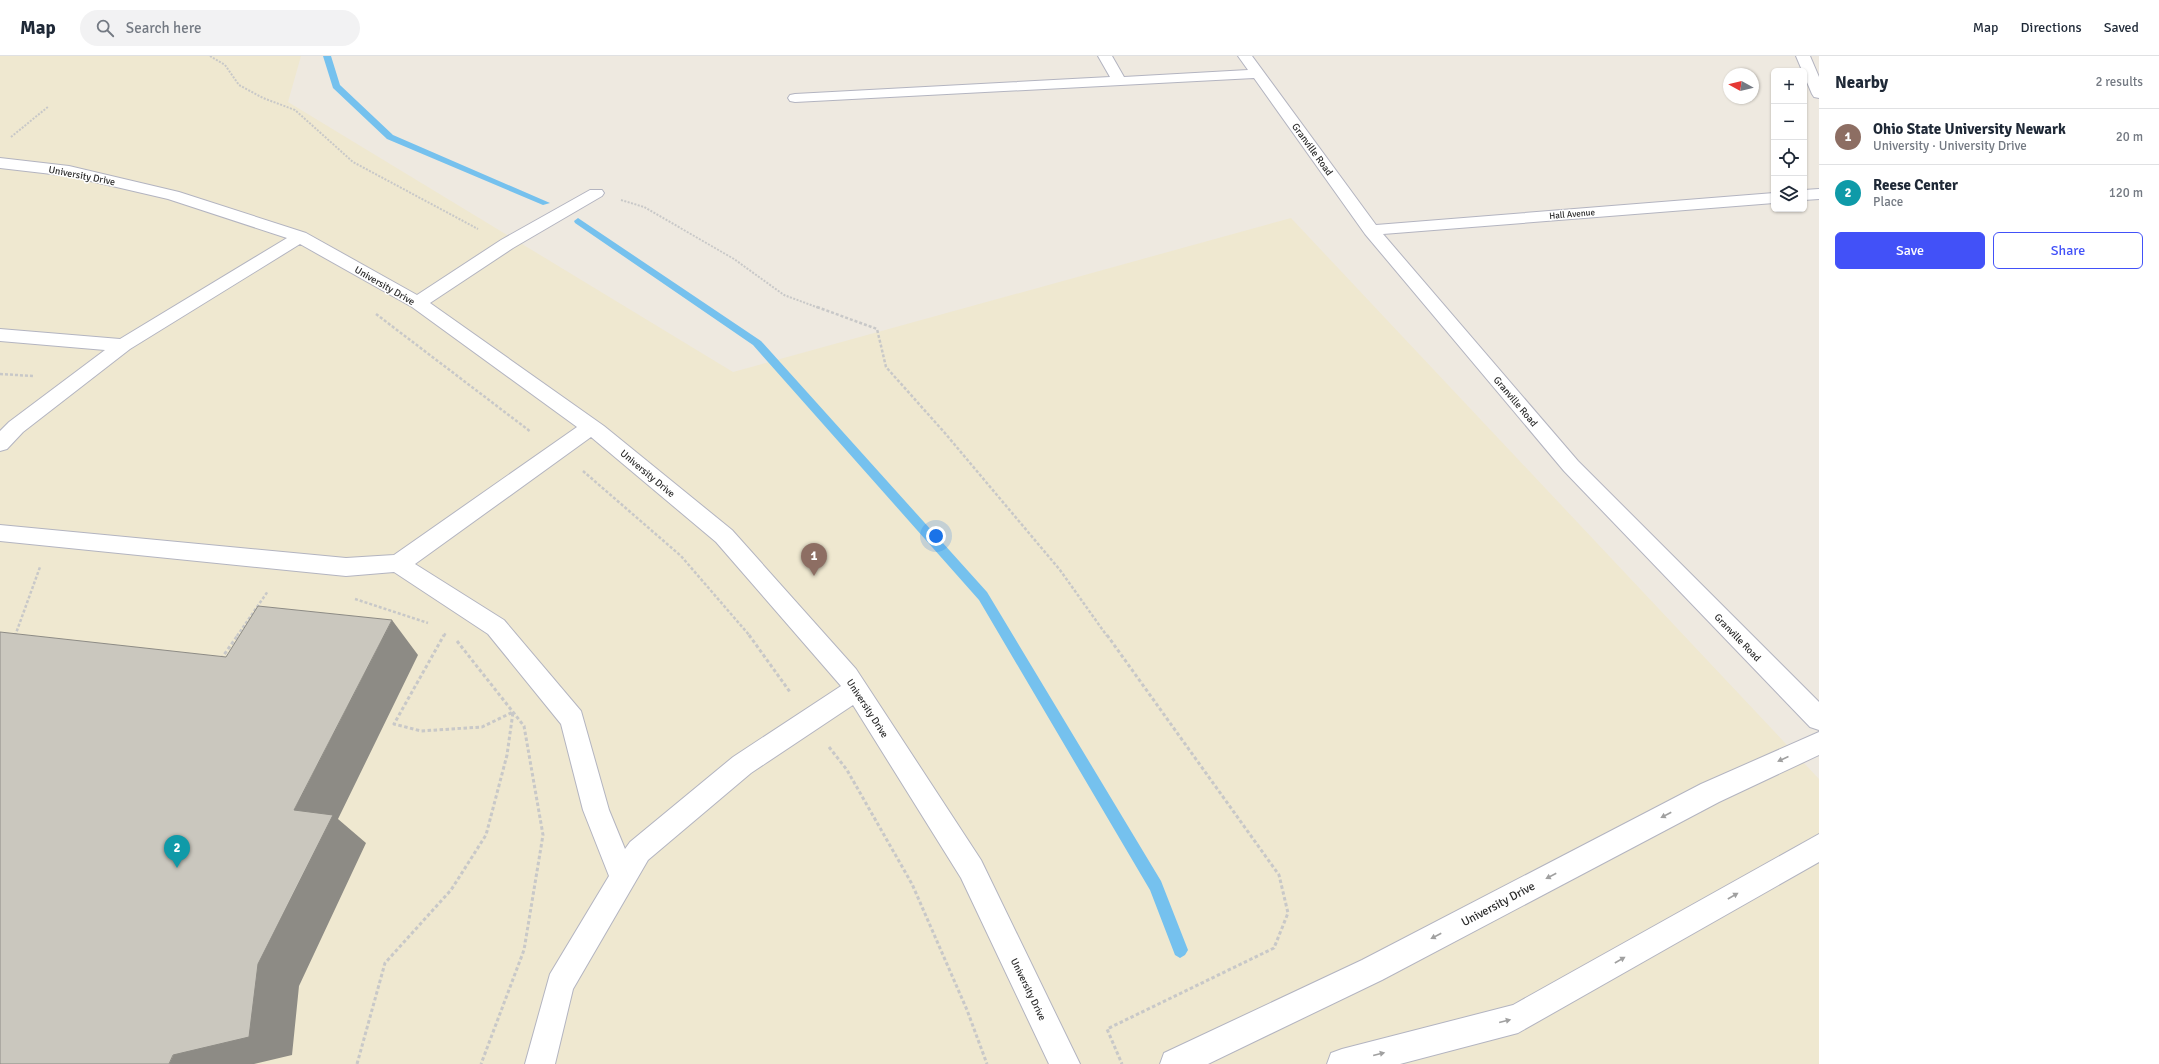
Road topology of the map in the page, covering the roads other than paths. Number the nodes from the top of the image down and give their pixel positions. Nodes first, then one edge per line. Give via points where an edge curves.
1 (1105, 56) edge
2 (1245, 56) edge
3 (1803, 56) edge
4 (1259, 74) junction
5 (1119, 81) junction
6 (1819, 94) edge
7 (795, 98) dead end
8 (0, 163) edge
9 (596, 193) road end
10 (1819, 194) edge
11 (1807, 195) edge
12 (1771, 198) edge
13 (1371, 230) junction
14 (300, 237) junction
15 (418, 304) junction
16 (0, 335) edge
17 (123, 345) junction
18 (592, 427) junction
19 (0, 444) edge
20 (0, 533) edge
21 (399, 563) junction
22 (856, 689) junction
23 (1819, 719) edge
24 (1819, 743) edge
25 (1819, 847) edge
26 (623, 878) junction
27 (540, 1064) edge
28 (1065, 1064) edge
29 (1175, 1064) edge
30 (1342, 1064) edge

1 - 5 street
2 - 4 street, Granville Road
3 - 6 street
4 - 5 street
4 - 13 street, Granville Road
5 - 7 street
8 - 14 street, University Drive via 69,170 173,195
9 - 15 street via 507,244
10 - 11 street
12 - 13 street, Hall Avenue
13 - 23 street, Granville Road via 1571,466
14 - 15 street, University Drive
14 - 17 street
15 - 18 street, University Drive
16 - 17 street
17 - 19 street via 16,427
18 - 21 street
18 - 22 street, University Drive via 724,536 848,676
20 - 21 street via 346,567
21 - 26 street via 496,627 572,719 596,810
22 - 26 street via 742,765 639,852
22 - 28 street, University Drive via 971,869
24 -> 29 street, University Drive via 1710,792 1372,970
30 -> 25 street via 1518,1018
26 - 27 street via 560,984

